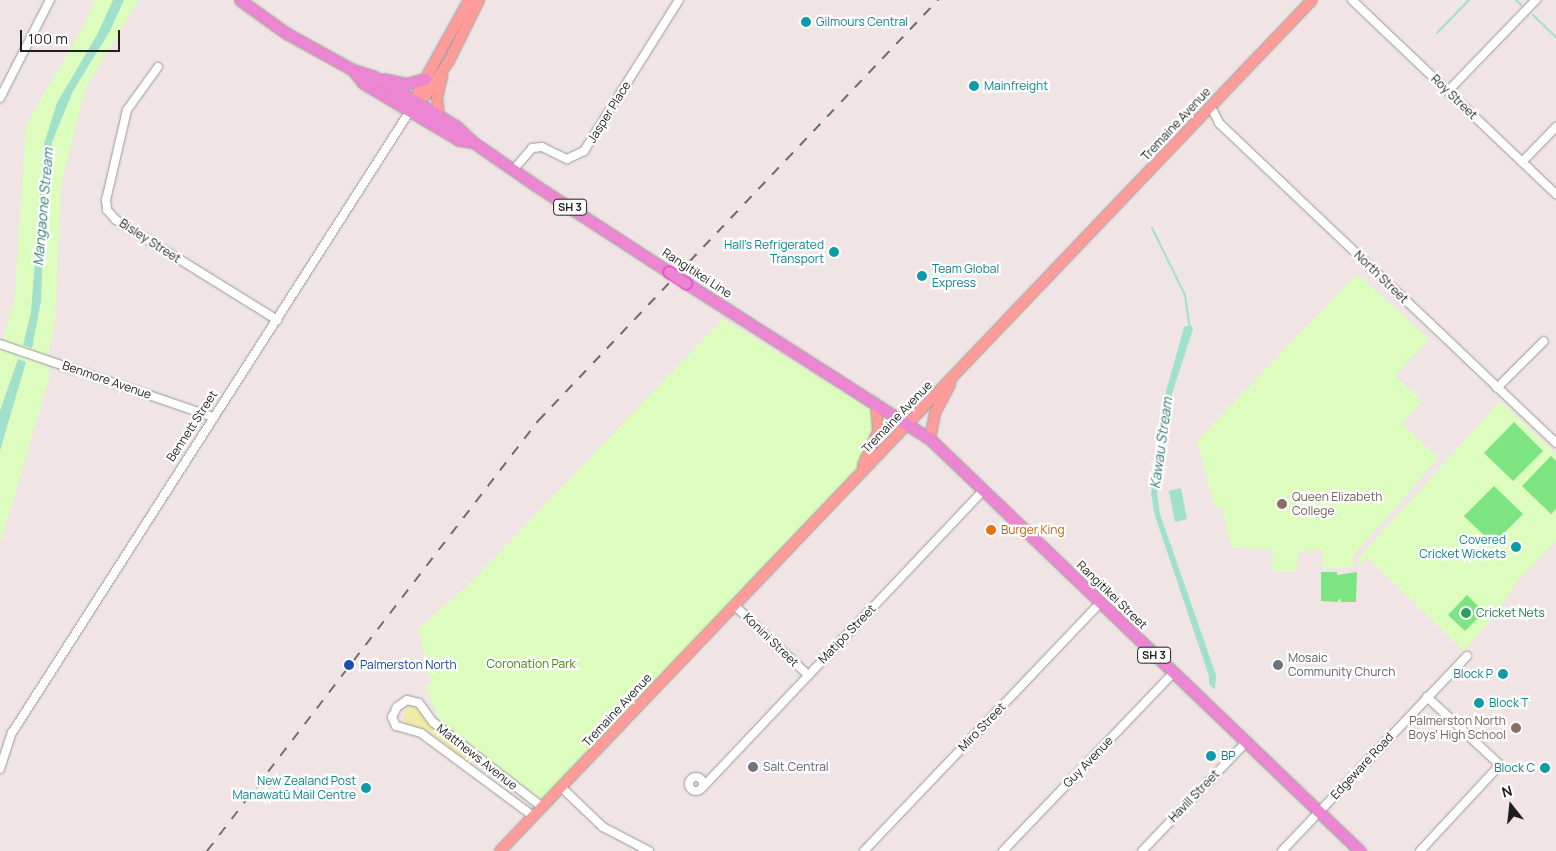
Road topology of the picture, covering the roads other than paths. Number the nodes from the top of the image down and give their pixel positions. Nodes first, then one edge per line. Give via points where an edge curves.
1 (50, 0) edge
2 (240, 0) edge
3 (469, 0) edge
4 (479, 0) edge
5 (679, 0) edge
6 (1312, 0) edge
7 (1352, 0) edge
8 (1536, 0) edge
9 (458, 35) junction
10 (449, 61) junction
11 (158, 67) dead end
12 (354, 70) junction
13 (373, 76) junction
14 (425, 79) junction
15 (1448, 91) junction
16 (0, 98) edge
17 (413, 107) junction
18 (1211, 107) junction
19 (439, 114) junction
20 (1556, 126) edge
21 (473, 142) junction
22 (1522, 162) junction
23 (514, 169) junction
24 (1556, 194) edge
25 (277, 320) junction
26 (1544, 341) dead end
27 (0, 344) edge
28 (957, 373) junction
29 (1497, 388) junction
30 (876, 404) junction
31 (213, 417) junction
32 (908, 424) junction
33 (930, 439) junction
34 (1556, 443) edge
35 (860, 473) junction
36 (983, 491) junction
37 (1100, 603) junction
38 (734, 605) junction
39 (1466, 656) dead end
40 (1173, 673) junction
41 (808, 675) junction
42 (1427, 697) junction
43 (1246, 742) junction
44 (0, 769) edge
45 (713, 778) junction
46 (702, 780) junction
47 (561, 787) junction
48 (701, 789) junction
49 (542, 807) junction
50 (1319, 811) junction
51 (533, 816) junction
52 (500, 851) edge
53 (650, 851) edge
54 (864, 851) edge
55 (1003, 851) edge
56 (1142, 851) edge
57 (1282, 851) edge
58 (1360, 851) edge
59 (1420, 851) edge

1 - 16 street
2 - 12 highway, Rangitikei Line / SH 3 via 266,20
3 - 9 main road
4 - 9 main road
5 - 23 street, Jasper Place via 584,151 566,159 542,147 532,148
6 - 18 main road, Tremaine Avenue
7 - 15 street, Roy Street
8 - 15 street
9 - 10 main road
9 - 14 main road
10 - 17 main road via 426,95
10 - 19 main road via 437,98
11 - 25 street, Bisley Street via 127,110 106,200 108,210 116,220
12 - 13 highway, Rangitikei Line / SH 3
12 - 17 highway, Rangitikei Line / SH 3 via 363,82
13 - 14 highway via 405,84
13 - 17 highway, Rangitikei Line / SH 3
14 - 17 main road
15 - 22 street, Roy Street
17 - 19 highway, Rangitikei Line / SH 3
17 - 21 highway, Rangitikei Line / SH 3 via 459,140
17 - 25 street, Bennett Street
18 - 28 main road, Tremaine Avenue
18 - 29 street, North Street via 1219,123
19 - 21 highway, Rangitikei Line / SH 3 via 466,132
20 - 22 street
21 - 23 highway, Rangitikei Line / SH 3
22 - 24 street, Roy Street
23 - 30 highway, Rangitikei Line / SH 3, bridge
25 - 31 street, Bennett Street
26 - 29 street
27 - 31 street, Benmore Avenue
28 - 32 main road, Tremaine Avenue
28 - 33 main road via 935,413
29 - 34 street, North Street
30 - 32 highway, Rangitikei Line / SH 3
30 - 35 main road via 878,431
31 - 44 street, Bennett Street via 12,733
32 - 33 highway, Rangitikei Street / SH 3
32 - 35 main road, Tremaine Avenue
33 - 36 highway, Rangitikei Street / SH 3
35 - 38 main road, Tremaine Avenue
36 - 37 highway, Rangitikei Street / SH 3
36 - 41 street, Matipo Street
37 - 40 highway, Rangitikei Street / SH 3
37 - 54 street, Miro Street
38 - 41 street, Konini Street
38 - 47 main road, Tremaine Avenue
39 - 42 street, Edgeware Road
40 - 43 highway, Rangitikei Street / SH 3
40 - 55 street, Guy Avenue
41 - 45 street, Matipo Street
42 - 50 street, Edgeware Road
42 - 59 street via 1500,765
43 - 50 highway, Rangitikei Street / SH 3
43 - 56 street, Havill Street
45 - 46 street
45 - 48 street, Matipo Street
46 - 48 street
46 - 48 street via 694,776 688,784 692,790
47 - 49 main road, Tremaine Avenue
47 - 53 street via 603,827
49 - 51 main road, Tremaine Avenue
49 - 51 street, Matthews Avenue via 433,722 420,702 408,700 397,707 392,718 396,726 421,733
50 - 57 street, Edgeware Road
50 - 58 highway, Rangitikei Street / SH 3
51 - 52 main road, Tremaine Avenue

